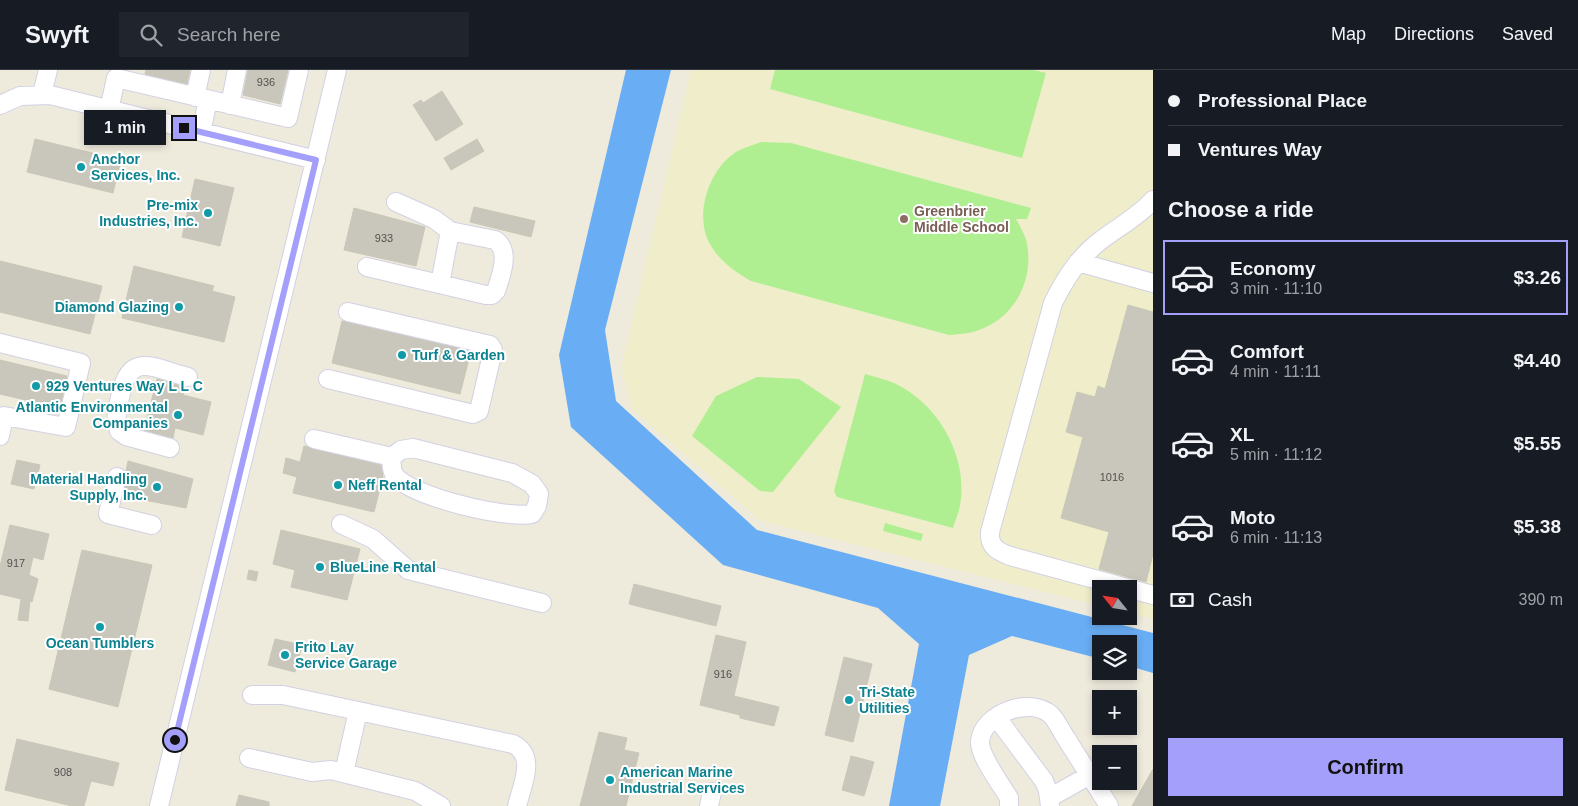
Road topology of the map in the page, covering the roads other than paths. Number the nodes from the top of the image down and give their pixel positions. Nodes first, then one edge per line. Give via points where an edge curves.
1 (48, 70) edge
2 (201, 70) edge
3 (237, 70) edge
4 (299, 70) edge
5 (337, 70) edge
6 (111, 74) edge
7 (136, 76) edge
8 (42, 94) junction
9 (202, 98) junction
10 (0, 105) edge
11 (230, 105) junction
12 (110, 110) junction
13 (201, 132) junction
14 (316, 160) junction
15 (1153, 200) edge
16 (396, 202) dead end
17 (450, 231) junction
18 (1078, 262) junction
19 (367, 267) dead end
20 (1153, 283) edge
21 (440, 284) junction
22 (348, 312) dead end
23 (0, 343) edge
24 (188, 377) dead end
25 (328, 379) dead end
26 (0, 436) edge
27 (314, 439) dead end
28 (170, 448) dead end
29 (392, 457) junction
30 (117, 477) dead end
31 (341, 524) dead end
32 (152, 525) dead end
33 (1153, 595) edge
34 (542, 603) dead end
35 (253, 688) dead end
36 (358, 711) junction
37 (997, 718) junction
38 (249, 758) dead end
39 (344, 773) junction
40 (1090, 775) junction
41 (1050, 802) edge
42 (159, 806) edge
43 (441, 806) edge
44 (517, 806) edge
45 (1009, 806) edge
46 (1109, 806) edge

1 - 8 street
2 - 9 street
3 - 11 street
4 - 11 street via 288,118
5 - 14 street
6 - 7 street
6 - 12 street
7 - 9 street
8 - 10 street via 20,96
8 - 12 street
9 - 11 street
9 - 13 street
12 - 13 street
13 - 14 street
14 - 42 street
15 - 18 street
16 - 17 street via 434,219
17 - 21 street
17 - 21 street via 495,240 501,243 505,253 498,285 492,295
18 - 20 street
18 - 33 street via 1054,303 990,540 998,552
19 - 21 street
22 - 25 street via 490,345 493,350 479,411 473,414
23 - 26 street via 81,362 66,428 4,416
24 - 28 street via 143,366 128,372 124,380 116,413 119,431 126,436
27 - 29 street
29 - 29 street via 401,450 413,448 512,473 532,484 539,494 537,506 532,514 504,515 416,490 395,476 391,467
30 - 32 street via 108,514
31 - 34 street via 374,539 408,570
35 - 36 street
36 - 39 street
36 - 44 street via 513,744 522,749 527,756 527,767
37 - 40 street via 1021,706 1035,706 1051,715
37 - 41 street via 1044,781
37 - 45 street via 983,732 980,741 982,752 1009,798
38 - 39 street via 312,772 331,770
39 - 43 street via 415,790
40 - 41 street
40 - 46 street

